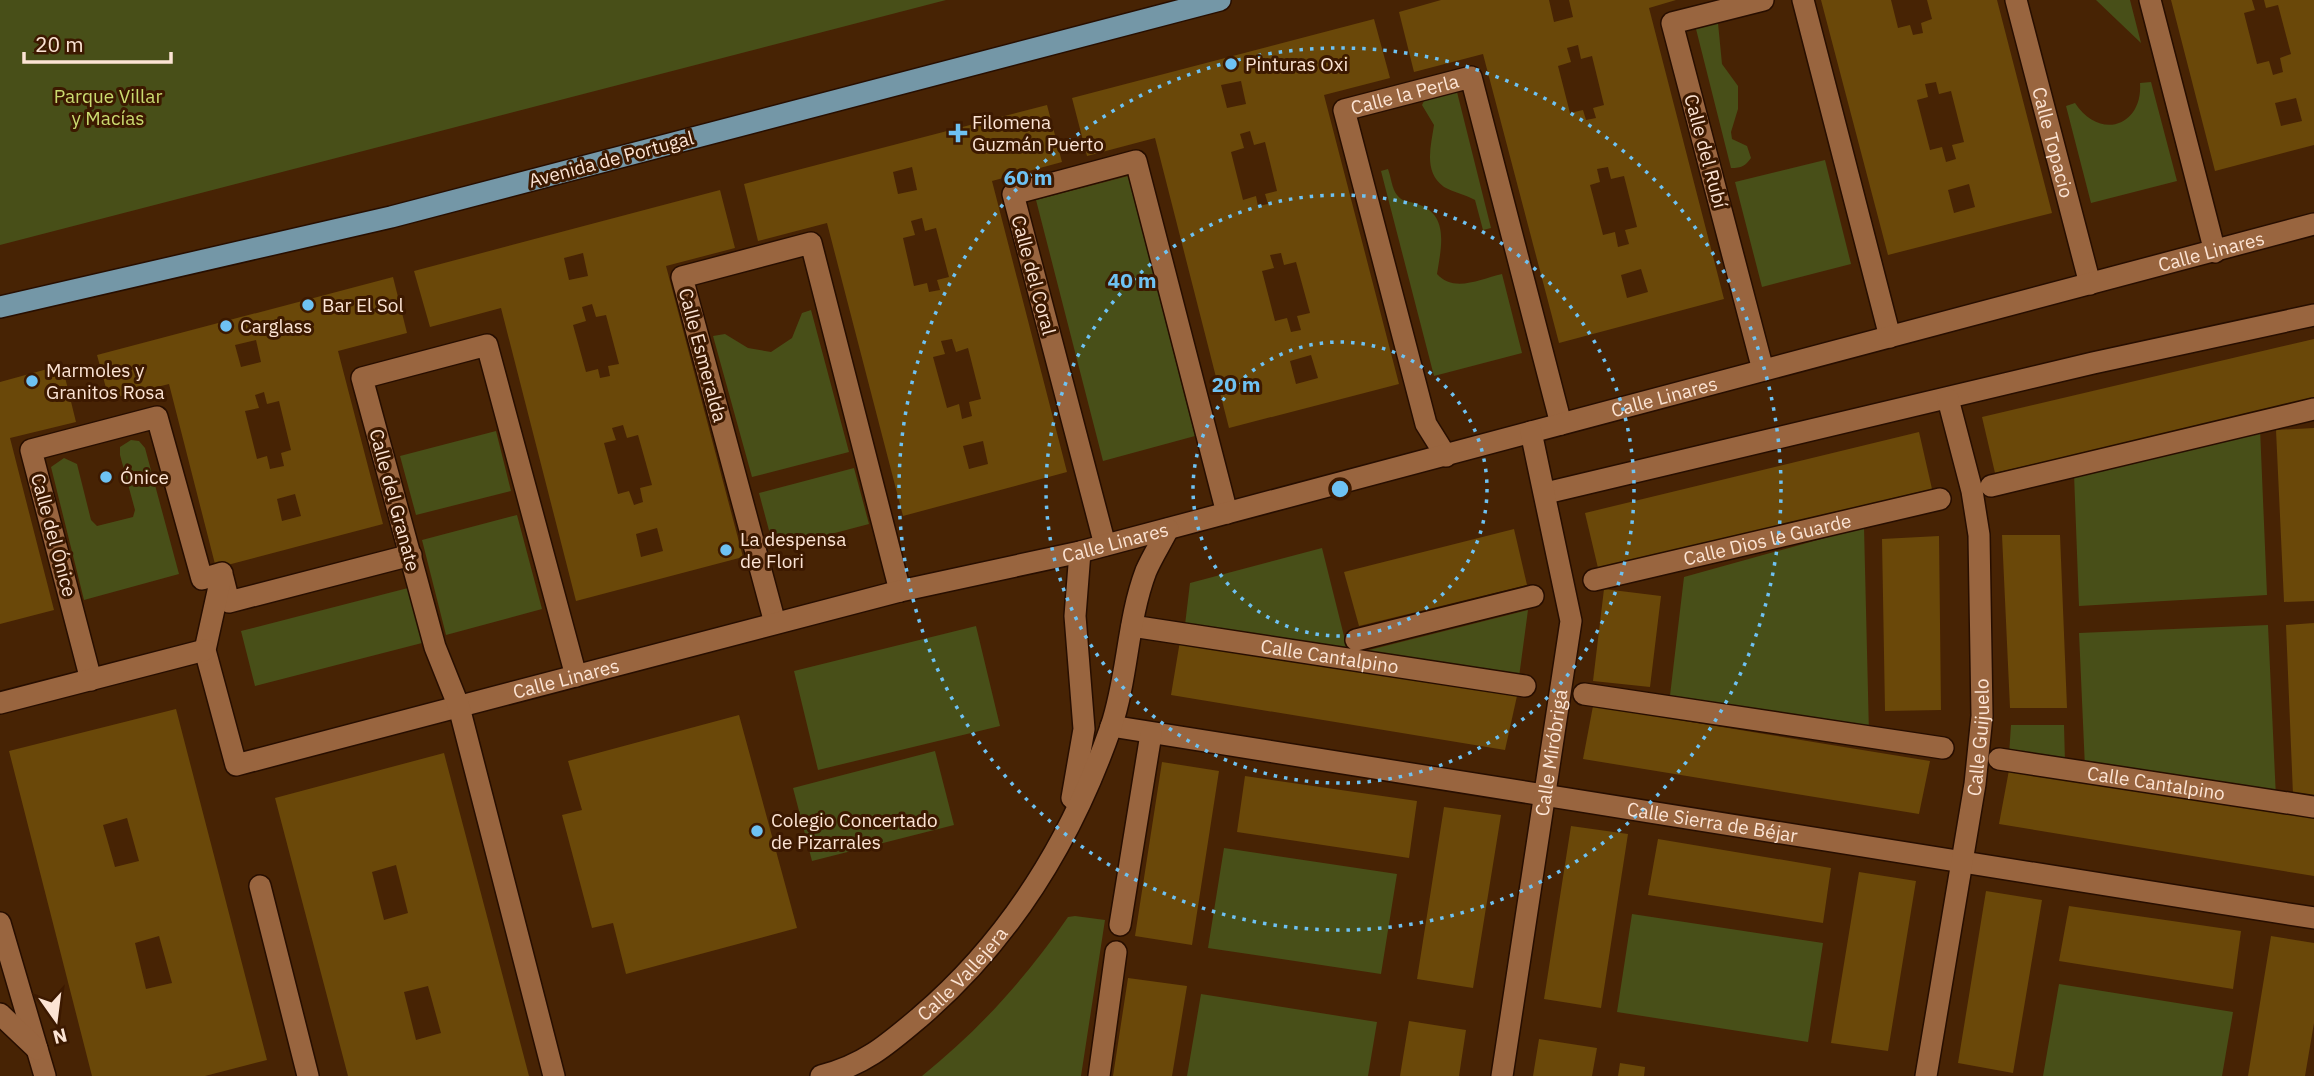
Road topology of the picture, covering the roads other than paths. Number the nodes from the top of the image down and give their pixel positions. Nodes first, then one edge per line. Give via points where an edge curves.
1 (1220, 0) edge
2 (1763, 0) edge
3 (1803, 0) edge
4 (2016, 0) edge
5 (2150, 0) edge
6 (2314, 224) edge
7 (2215, 252) junction
8 (2090, 284) junction
9 (0, 307) edge
10 (2314, 315) edge
11 (1890, 337) junction
12 (1763, 370) junction
13 (1948, 399) junction
14 (2314, 409) edge
15 (1561, 424) junction
16 (1531, 432) junction
17 (1446, 456) junction
18 (1991, 486) dead end
19 (1546, 493) junction
20 (1940, 499) dead end
21 (1227, 513) junction
22 (1168, 529) junction
23 (1105, 545) junction
24 (1080, 552) junction
25 (411, 555) junction
26 (222, 573) junction
27 (1594, 580) dead end
28 (900, 591) junction
29 (1533, 596) dead end
30 (775, 623) junction
31 (1132, 626) junction
32 (1356, 640) dead end
33 (205, 650) junction
34 (576, 676) junction
35 (91, 680) junction
36 (1525, 686) dead end
37 (1584, 694) dead end
38 (0, 703) edge
39 (459, 707) junction
40 (1111, 726) junction
41 (1151, 734) junction
42 (1943, 748) dead end
43 (2000, 759) dead end
44 (1547, 794) junction
45 (2314, 807) edge
46 (1067, 831) junction
47 (1961, 861) junction
48 (260, 886) dead end
49 (2314, 918) edge
50 (0, 923) edge
51 (1121, 925) dead end
52 (1116, 953) dead end
53 (19, 980) junction
54 (0, 1014) edge
55 (38, 1050) junction
56 (45, 1076) edge
57 (308, 1076) edge
58 (554, 1076) edge
59 (821, 1076) edge
60 (1099, 1076) edge
61 (1502, 1076) edge
62 (1926, 1076) edge

1 - 9 main road, Avenida de Portugal via 391,217
2 - 12 street, Calle del Rubí via 1672,23
3 - 11 street
4 - 8 street, Calle Topacio
5 - 7 street
6 - 7 street, Calle Linares
7 - 8 street, Calle Linares
8 - 11 street, Calle Linares
10 - 13 street
11 - 12 street, Calle Linares
12 - 15 street, Calle Linares
13 - 19 street
13 - 47 street, Calle Guijuelo via 1979,536 1982,716
14 - 18 street
15 - 16 street, Calle Linares
15 - 17 street, Calle la Perla via 1471,77 1344,110 1426,424
16 - 17 street, Calle Linares
16 - 19 street, Calle Miróbriga
17 - 21 street, Calle Linares
19 - 44 street, Calle Miróbriga via 1572,621
20 - 27 street, Calle Dios le Guarde
21 - 22 street, Calle Linares
21 - 23 street, Calle del Coral via 1136,162 1013,194
22 - 23 street, Calle Linares
22 - 31 street, Calle Vallejera via 1146,571
23 - 24 street, Calle Linares
24 - 28 street, Calle Linares
24 - 46 street, Calle Vallejera via 1075,616 1084,729
25 - 26 street via 229,602
25 - 34 street, Calle del Granate via 362,378 486,345
25 - 39 street, Calle del Granate via 435,647
26 - 33 street
26 - 35 street, Calle del Ónice via 202,579 157,417 31,450
28 - 30 street, Calle Linares
28 - 30 street, Calle Esmeralda via 811,243 775,252 682,277
29 - 32 street
30 - 34 street, Calle Linares
31 - 36 street, Calle Cantalpino
31 - 40 street, Calle Vallejera
33 - 35 street
33 - 39 street, Calle Linares via 236,765
34 - 39 street, Calle Linares
35 - 38 street
37 - 42 street
39 - 58 street, Calle del Granate
40 - 41 street, Calle Sierra de Béjar
40 - 46 street, Calle Vallejera
41 - 44 street, Calle Sierra de Béjar
41 - 51 street
43 - 45 street, Calle Cantalpino
44 - 47 street, Calle Sierra de Béjar
44 - 61 street, Calle Miróbriga
46 - 59 street, Calle Vallejera via 994,944 948,993 865,1062
47 - 49 street, Calle Sierra de Béjar
47 - 62 street, Calle Guijuelo
48 - 57 street
50 - 53 street
52 - 60 street
53 - 54 street
53 - 55 street
54 - 55 street
55 - 56 street

